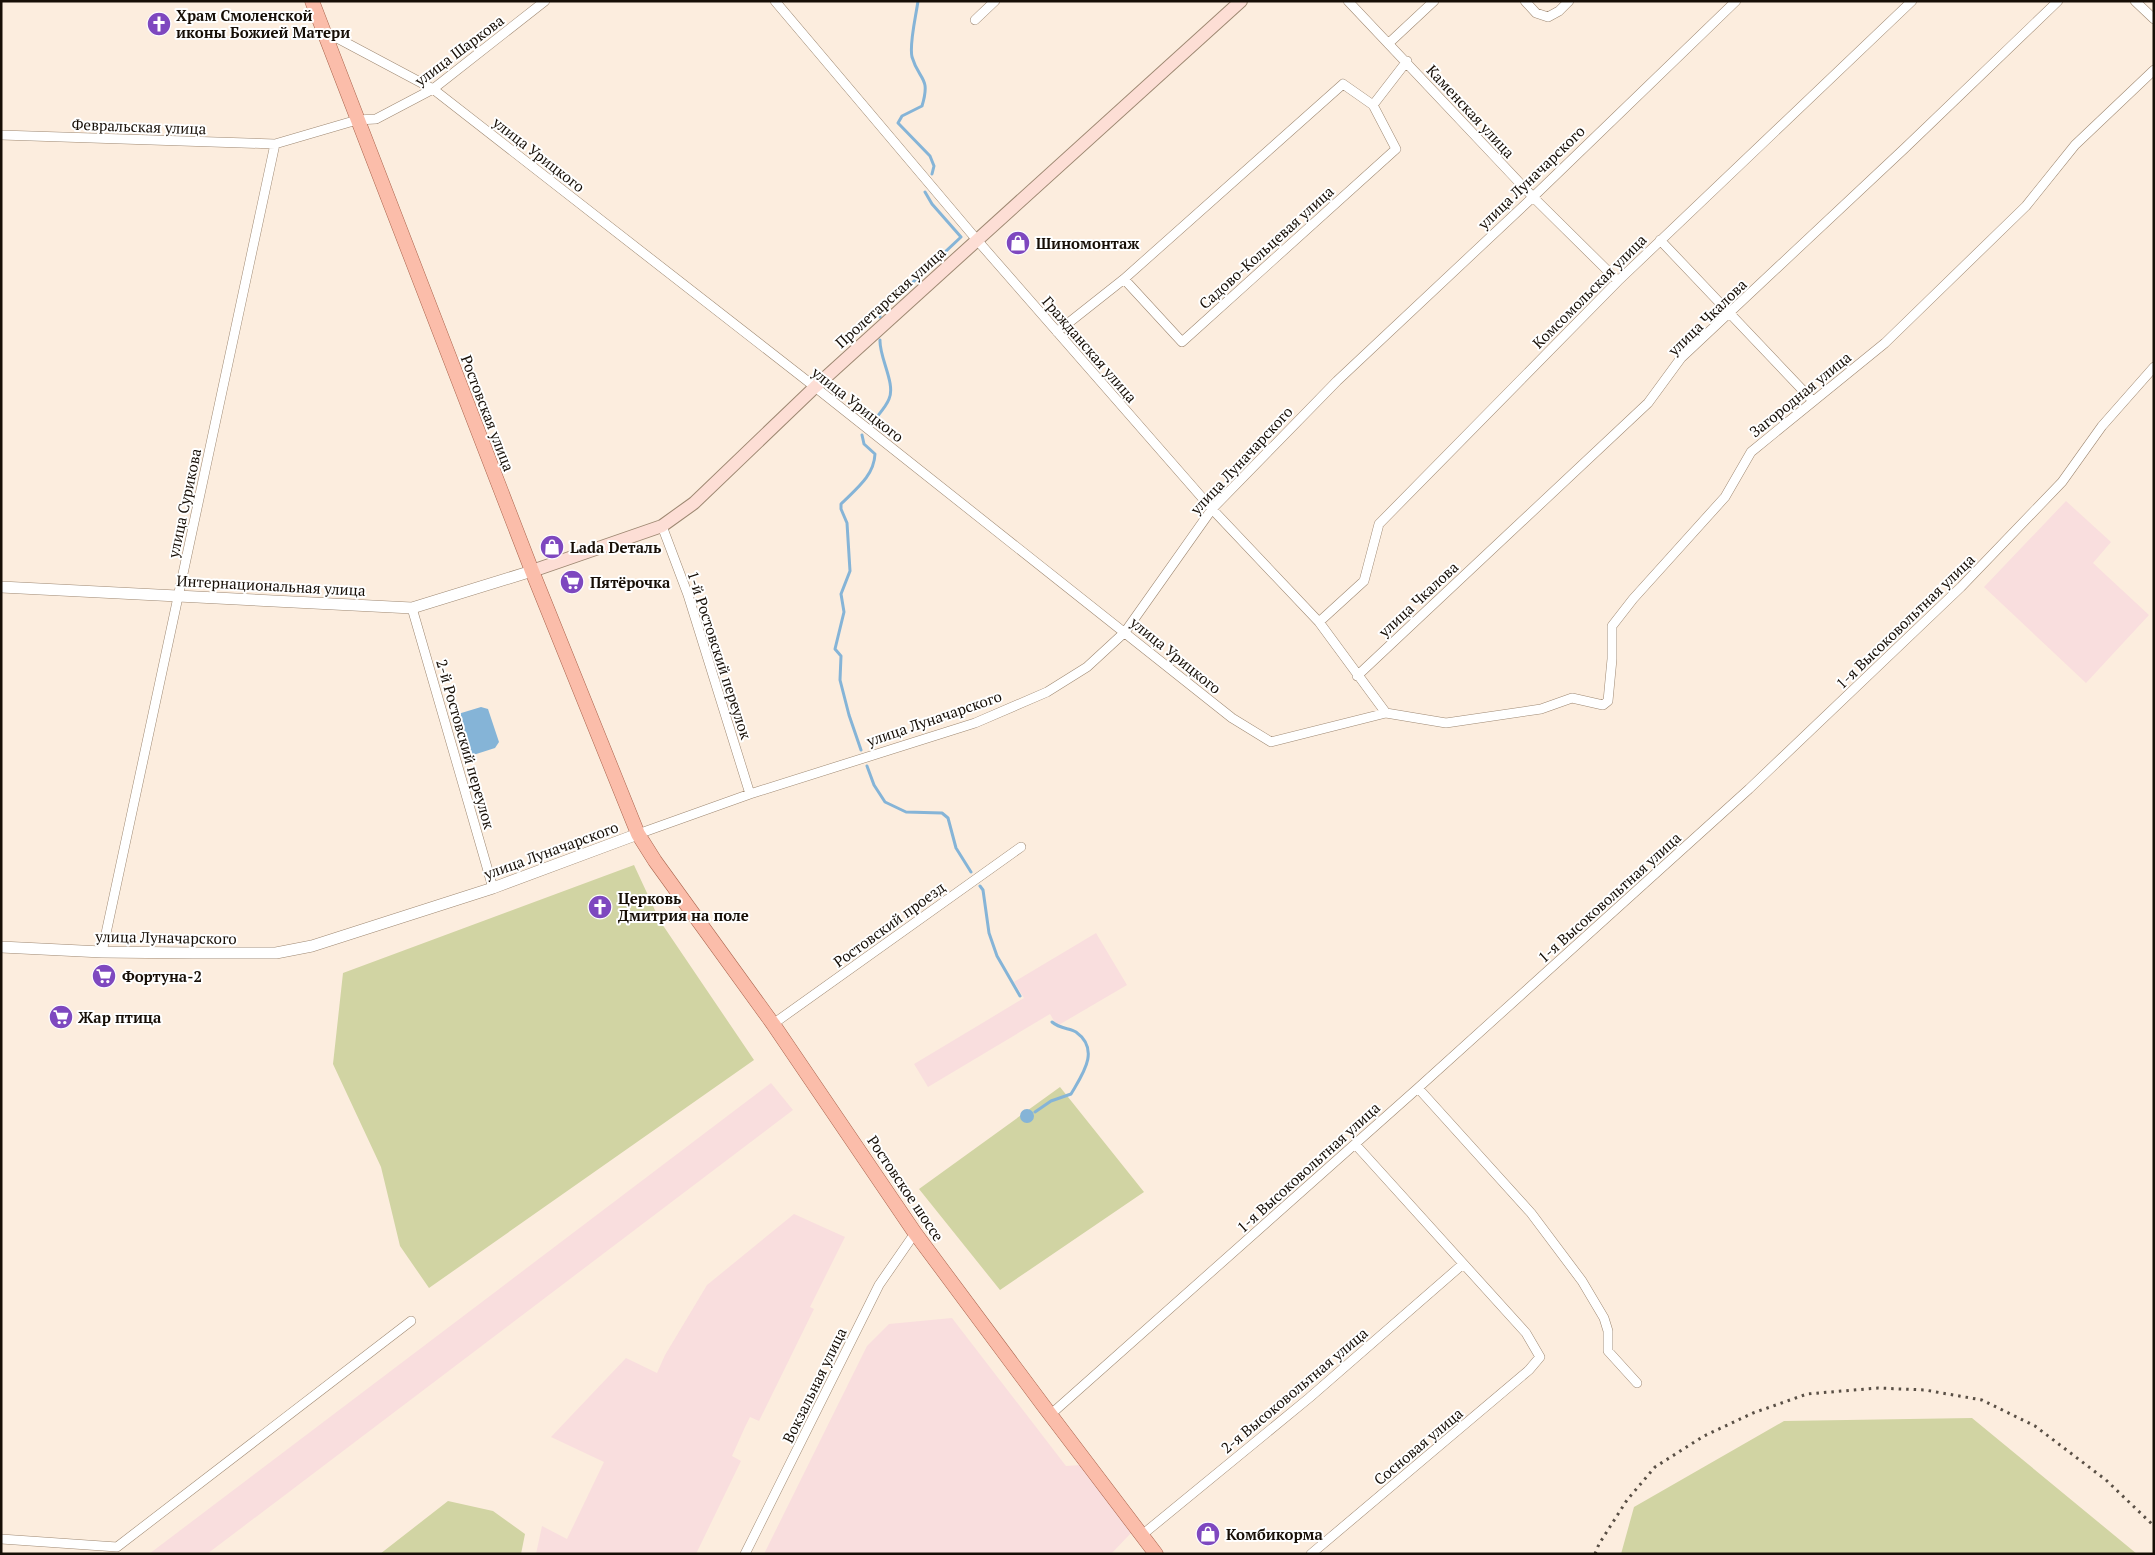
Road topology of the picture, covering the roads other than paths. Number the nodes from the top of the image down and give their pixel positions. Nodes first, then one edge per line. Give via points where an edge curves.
1 (312, 1) edge
2 (545, 1) edge
3 (775, 1) edge
4 (995, 1) edge
5 (1241, 1) edge
6 (1348, 1) edge
7 (1434, 1) edge
8 (1525, 1) edge
9 (1569, 1) edge
10 (1736, 1) edge
11 (1912, 1) edge
12 (2058, 1) edge
13 (2135, 1) edge
14 (975, 20) dead end
15 (2154, 20) edge
16 (323, 31) junction
17 (1389, 43) junction
18 (1406, 61) junction
19 (2154, 70) edge
20 (433, 90) junction
21 (1373, 105) junction
22 (357, 120) junction
23 (1, 135) edge
24 (275, 144) junction
25 (1533, 197) junction
26 (977, 240) junction
27 (1660, 240) junction
28 (1124, 279) junction
29 (1618, 281) junction
30 (1729, 313) junction
31 (1057, 332) junction
32 (2154, 367) edge
33 (815, 387) junction
34 (1813, 401) junction
35 (1212, 509) junction
36 (662, 526) junction
37 (532, 570) junction
38 (1, 587) edge
39 (178, 595) junction
40 (412, 608) junction
41 (1319, 622) junction
42 (1124, 632) junction
43 (1357, 676) junction
44 (1386, 712) junction
45 (750, 794) junction
46 (638, 834) junction
47 (1020, 847) dead end
48 (493, 888) junction
49 (1, 947) edge
50 (102, 952) junction
51 (773, 1024) junction
52 (1418, 1088) junction
53 (1354, 1144) junction
54 (915, 1232) junction
55 (1463, 1264) junction
56 (411, 1322) dead end
57 (1636, 1383) dead end
58 (1050, 1415) junction
59 (1142, 1535) junction
60 (1, 1539) edge
61 (746, 1554) edge
62 (1156, 1554) edge
63 (1311, 1554) edge

1 - 16 main road, Ростовская улица
2 - 20 street, улица Шаркова
3 - 26 street, Гражданская улица
4 - 14 street
5 - 26 main road, Пролетарская улица
6 - 17 street, Каменская улица
7 - 17 street
8 - 9 street via 1536,13 1548,17
10 - 25 street, улица Луначарского
11 - 27 street, Комсомольская улица
12 - 30 street, улица Чкалова
13 - 15 street
16 - 20 street, улица Урицкого
16 - 22 main road, Ростовская улица
17 - 18 street, Каменская улица
18 - 21 street
18 - 25 street, Каменская улица
19 - 34 street, Загородная улица via 2075,145 2026,206 1892,336
20 - 22 street, улица Шаркова via 376,119
20 - 33 street, улица Урицкого
21 - 28 street, Садово-Кольцевая улица via 1343,84
21 - 28 street, Садово-Кольцевая улица via 1396,149 1182,342
22 - 24 street
22 - 37 main road, Ростовская улица
23 - 24 street, Февральская улица
24 - 39 street, улица Сурикова
25 - 29 street, Каменская улица
25 - 35 street, улица Луначарского via 1337,381
26 - 31 street, Гражданская улица
26 - 33 main road, Пролетарская улица
27 - 29 street, Комсомольская улица
27 - 30 street
28 - 31 street, Садово-Кольцевая улица
29 - 41 street, Комсомольская улица via 1379,524 1364,581
30 - 34 street
30 - 43 street, улица Чкалова via 1681,358 1648,403
31 - 35 street, Гражданская улица
32 - 52 street, 1-я Высоковольтная улица via 2102,426 2062,482 1962,587 1749,789
33 - 36 main road, Пролетарская улица via 694,503
33 - 42 street, улица Урицкого
34 - 44 street, Загородная улица via 1751,452 1725,497 1612,626 1608,701 1603,705 1572,698 1541,709 1446,723
35 - 41 street, Гражданская улица
35 - 42 street, улица Луначарского
36 - 37 main road, Пролетарская улица
36 - 45 street, 1-й Ростовский переулок via 688,595
37 - 40 street, Интернациональная улица
37 - 46 main road, Ростовская улица
38 - 39 street, Интернациональная улица
39 - 40 street, Интернациональная улица
39 - 50 street, улица Сурикова
40 - 48 street, 2-й Ростовский переулок
41 - 43 street, Гражданская улица
42 - 44 street, улица Урицкого via 1232,718 1271,742
42 - 45 street, улица Луначарского via 1087,667 1047,692 975,723
43 - 44 street, Гражданская улица
45 - 46 street, улица Луначарского
46 - 48 street, улица Луначарского
46 - 51 main road, Ростовское шоссе
47 - 51 street, Ростовский проезд
48 - 50 street, улица Луначарского via 312,946 276,952
49 - 50 street, улица Луначарского
51 - 54 main road, Ростовское шоссе
52 - 53 street, 1-я Высоковольтная улица
52 - 57 street via 1531,1213 1582,1280 1604,1318 1608,1351
53 - 55 street
53 - 58 street, 1-я Высоковольтная улица
54 - 58 main road, Ростовское шоссе
54 - 61 street, Вокзальная улица via 879,1285
55 - 59 street, 2-я Высоковольтная улица via 1309,1398
55 - 63 street, Сосновая улица via 1526,1334 1540,1357 1508,1388
56 - 60 street via 116,1547
58 - 59 main road, Ростовское шоссе
59 - 62 main road, Ростовское шоссе

